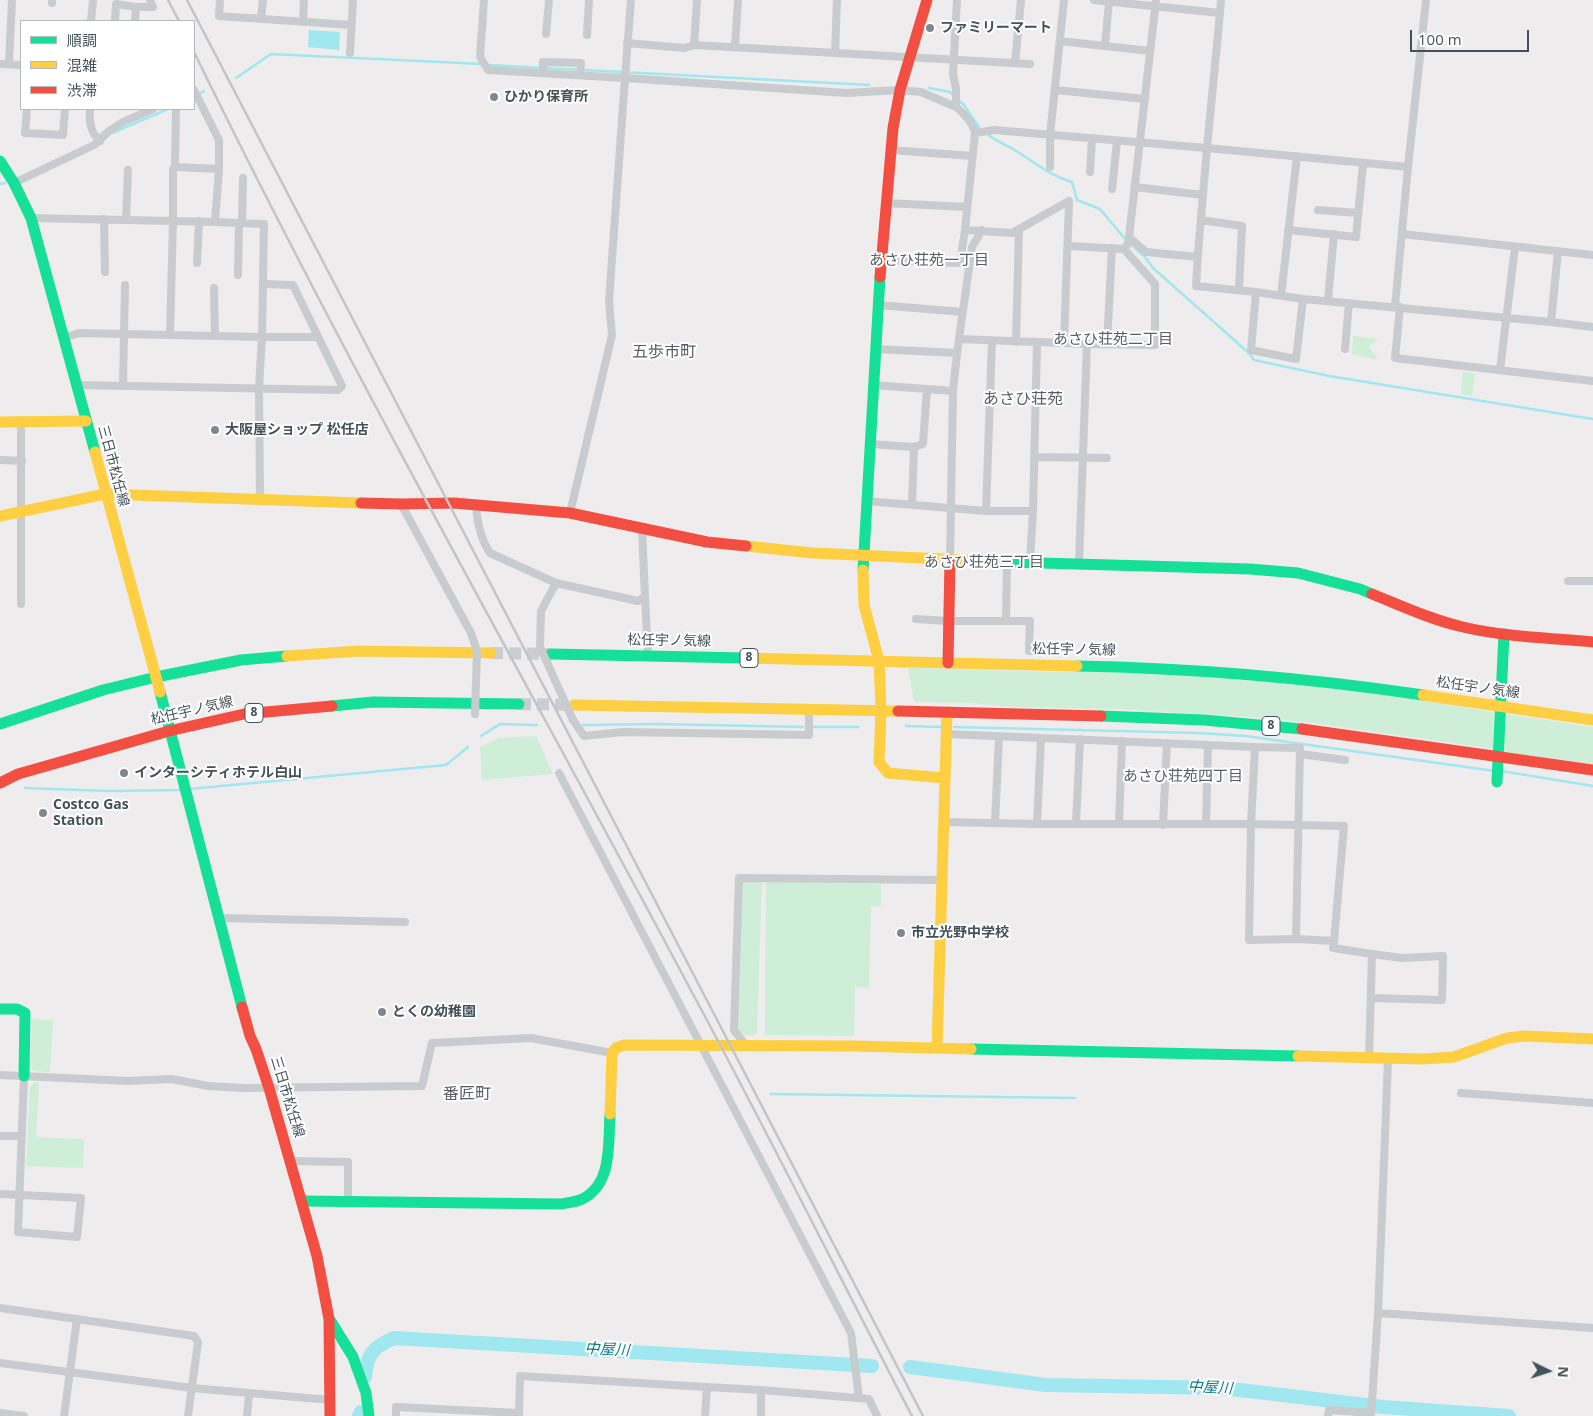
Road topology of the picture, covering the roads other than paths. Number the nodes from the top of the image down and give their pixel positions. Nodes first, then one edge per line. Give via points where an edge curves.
1 (12, 0) edge
2 (92, 0) edge
3 (150, 0) edge
4 (220, 0) edge
5 (263, 0) edge
6 (304, 0) edge
7 (353, 0) edge
8 (484, 0) edge
9 (548, 0) edge
10 (589, 0) edge
11 (631, 0) edge
12 (697, 0) edge
13 (738, 0) edge
14 (836, 0) edge
15 (927, 0) edge
16 (958, 0) edge
17 (1021, 0) edge
18 (1064, 0) edge
19 (1094, 0) edge
20 (1221, 0) edge
21 (1426, 0) edge
22 (1109, 2) junction
23 (1155, 3) edge
24 (136, 7) junction
25 (1220, 13) junction
26 (261, 19) junction
27 (91, 20) edge
28 (115, 20) edge
29 (135, 20) edge
30 (303, 22) junction
31 (351, 26) junction
32 (546, 34) dead end
33 (587, 35) dead end
34 (1060, 41) junction
35 (628, 43) junction
36 (694, 45) junction
37 (1105, 46) junction
38 (735, 47) junction
39 (1150, 51) junction
40 (350, 53) dead end
41 (835, 53) junction
42 (909, 57) junction
43 (954, 60) junction
44 (0, 64) edge
45 (9, 64) junction
46 (1015, 64) junction
47 (1030, 64) dead end
48 (20, 65) edge
49 (543, 73) junction
50 (625, 74) junction
51 (580, 76) junction
52 (900, 90) junction
53 (1055, 90) junction
54 (195, 92) edge
55 (1145, 100) junction
56 (956, 105) junction
57 (27, 110) edge
58 (65, 110) edge
59 (90, 110) edge
60 (151, 110) edge
61 (176, 110) edge
62 (981, 132) junction
63 (1050, 135) junction
64 (1092, 138) junction
65 (1116, 140) junction
66 (100, 141) junction
67 (1140, 142) junction
68 (1208, 148) junction
69 (890, 150) junction
70 (972, 156) junction
71 (1297, 156) junction
72 (0, 161) edge
73 (1363, 164) junction
74 (175, 167) junction
75 (1050, 167) dead end
76 (1408, 167) junction
77 (219, 169) junction
78 (128, 170) dead end
79 (1090, 172) dead end
80 (243, 178) dead end
81 (14, 183) junction
82 (1135, 188) junction
83 (1112, 189) dead end
84 (1203, 196) junction
85 (885, 203) junction
86 (967, 207) junction
87 (1318, 210) dead end
88 (1358, 213) junction
89 (31, 218) junction
90 (104, 219) junction
91 (126, 220) junction
92 (1201, 220) junction
93 (173, 221) junction
94 (198, 222) junction
95 (215, 222) junction
96 (241, 223) junction
97 (1019, 229) junction
98 (965, 230) junction
99 (982, 230) junction
100 (1288, 230) junction
101 (1334, 234) junction
102 (1402, 234) junction
103 (1131, 239) junction
104 (1068, 246) junction
105 (1516, 247) junction
106 (1112, 248) junction
107 (1125, 248) junction
108 (1558, 252) junction
109 (1593, 255) edge
110 (1198, 257) junction
111 (881, 260) junction
112 (197, 263) dead end
113 (105, 272) dead end
114 (238, 275) dead end
115 (263, 284) junction
116 (125, 285) dead end
117 (214, 288) dead end
118 (1239, 290) junction
119 (1256, 292) junction
120 (1281, 296) junction
121 (1303, 299) junction
122 (1328, 300) junction
123 (1349, 303) junction
124 (878, 305) junction
125 (1397, 307) junction
126 (963, 312) junction
127 (1506, 318) junction
128 (1551, 322) junction
129 (1593, 325) edge
130 (124, 334) junction
131 (170, 335) junction
132 (214, 336) junction
133 (262, 337) junction
134 (64, 338) junction
135 (318, 338) junction
136 (960, 339) junction
137 (992, 340) junction
138 (1016, 342) junction
139 (1037, 343) junction
140 (1064, 343) junction
141 (1087, 344) junction
142 (1107, 344) junction
143 (1345, 348) dead end
144 (875, 349) junction
145 (957, 353) junction
146 (1500, 370) junction
147 (1593, 381) edge
148 (76, 385) junction
149 (123, 385) junction
150 (873, 385) junction
151 (259, 388) junction
152 (927, 389) junction
153 (953, 391) junction
154 (86, 421) junction
155 (0, 422) edge
156 (21, 422) junction
157 (869, 444) junction
158 (914, 447) junction
159 (1034, 457) junction
160 (1082, 458) junction
161 (1107, 458) dead end
162 (0, 460) edge
163 (22, 461) junction
164 (105, 494) junction
165 (260, 500) junction
166 (866, 501) junction
167 (401, 504) junction
168 (476, 504) junction
169 (912, 504) junction
170 (950, 507) junction
171 (22, 511) junction
172 (986, 511) junction
173 (1033, 511) junction
174 (570, 513) junction
175 (0, 516) edge
176 (642, 528) junction
177 (863, 556) junction
178 (950, 560) junction
179 (1007, 561) junction
180 (1030, 562) junction
181 (1079, 563) junction
182 (1568, 581) dead end
183 (1593, 581) edge
184 (556, 583) junction
185 (645, 596) junction
186 (21, 604) dead end
187 (916, 619) dead end
188 (949, 621) junction
189 (1006, 621) junction
190 (1504, 634) junction
191 (1593, 642) edge
192 (1037, 651) dead end
193 (491, 653) tunnel mouth
194 (551, 654) tunnel mouth
195 (648, 655) junction
196 (878, 661) junction
197 (948, 663) junction
198 (156, 677) junction
199 (519, 704) tunnel mouth
200 (574, 705) tunnel mouth
201 (1500, 707) junction
202 (809, 708) junction
203 (881, 710) junction
204 (947, 712) junction
205 (475, 714) dead end
206 (1593, 720) edge
207 (0, 724) edge
208 (169, 731) junction
209 (946, 734) junction
210 (999, 737) junction
211 (1041, 738) junction
212 (1080, 739) junction
213 (1122, 741) junction
214 (1168, 744) junction
215 (1208, 745) junction
216 (1255, 747) junction
217 (1300, 754) junction
218 (1345, 760) dead end
219 (1497, 770) junction
220 (1593, 770) edge
221 (559, 773) dead end
222 (944, 778) junction
223 (0, 783) edge
224 (944, 822) junction
225 (995, 824) junction
226 (1037, 824) junction
227 (1076, 824) junction
228 (1119, 824) junction
229 (1206, 824) junction
230 (1251, 824) junction
231 (1163, 825) junction
232 (1298, 825) junction
233 (941, 880) junction
234 (219, 918) junction
235 (405, 922) dead end
236 (1296, 939) junction
237 (1334, 941) junction
238 (1372, 954) junction
239 (1371, 998) junction
240 (0, 1009) edge
241 (1593, 1039) edge
242 (702, 1046) junction
243 (746, 1046) junction
244 (937, 1048) junction
245 (612, 1053) junction
246 (1369, 1058) junction
247 (1388, 1058) junction
248 (0, 1075) edge
249 (24, 1076) junction
250 (269, 1088) junction
251 (1461, 1093) dead end
252 (1593, 1103) edge
253 (0, 1136) edge
254 (21, 1136) junction
255 (290, 1161) junction
256 (0, 1194) edge
257 (19, 1194) junction
258 (302, 1201) junction
259 (348, 1202) junction
260 (0, 1308) edge
261 (1378, 1313) junction
262 (329, 1318) junction
263 (77, 1320) junction
264 (1593, 1328) edge
265 (0, 1363) edge
266 (70, 1372) junction
267 (707, 1387) junction
268 (192, 1388) junction
269 (760, 1390) junction
270 (249, 1394) junction
271 (859, 1398) junction
272 (330, 1400) junction
273 (1371, 1410) edge
274 (0, 1413) edge
275 (519, 1414) edge
276 (24, 1416) edge
277 (64, 1416) edge
278 (188, 1416) edge
279 (247, 1416) edge
280 (330, 1416) edge
281 (369, 1416) edge
282 (396, 1416) edge
283 (705, 1416) edge
284 (760, 1416) edge
285 (877, 1416) edge
286 (1328, 1416) edge

1 - 45 street
2 - 27 street
3 - 24 street via 153,7
4 - 26 street via 218,16
5 - 26 street
6 - 30 street
7 - 31 street
8 - 49 street via 480,57 488,70
9 - 32 street
10 - 33 street
11 - 35 street
12 - 36 street
13 - 38 street
14 - 41 street
15 - 42 street
16 - 43 street
17 - 46 street
18 - 34 street
19 - 22 street
20 - 25 street
21 - 76 street
22 - 23 street
22 - 37 street
23 - 25 street
23 - 39 street
24 - 28 street via 116,4
24 - 29 street
25 - 68 street
26 - 30 street
30 - 31 street
31 - 40 street
34 - 37 street
34 - 53 street
35 - 36 street via 684,48
35 - 50 street
36 - 38 street
37 - 39 street
38 - 41 street
39 - 55 street
41 - 42 street
42 - 43 street
42 - 52 street
43 - 46 street
43 - 56 street
44 - 45 street
45 - 48 street
46 - 47 street
49 - 51 street
49 - 51 street via 543,62 580,63
50 - 51 street
50 - 52 street via 846,93
50 - 174 street via 610,301 612,335
52 - 56 street via 921,92
52 - 69 street
53 - 55 street
53 - 63 street
54 - 77 street via 219,140
55 - 67 street
56 - 62 street
57 - 58 street via 26,133 63,136
59 - 66 street via 89,122 94,136
60 - 66 street via 123,122
61 - 74 street
62 - 63 street via 994,130
62 - 70 street
63 - 64 street
63 - 75 street
64 - 65 street
64 - 79 street
65 - 67 street
65 - 83 street
66 - 81 street
67 - 68 street
67 - 82 street
68 - 71 street
68 - 84 street
69 - 70 street
69 - 85 street
70 - 86 street
71 - 73 street
71 - 100 street
72 - 81 street, 三日市松任線
73 - 76 street
73 - 88 street
74 - 77 street
74 - 93 street
76 - 102 street
77 - 95 street
78 - 91 street
80 - 96 street
81 - 89 street, 三日市松任線
82 - 84 street
82 - 103 street
84 - 92 street
85 - 86 street
85 - 111 street
86 - 98 street
87 - 88 street
88 - 101 street via 1356,236
89 - 90 street
89 - 134 street, 三日市松任線
90 - 91 street
90 - 113 street
91 - 93 street
92 - 110 street
92 - 118 street via 1242,226
93 - 94 street
93 - 131 street
94 - 95 street
94 - 112 street
95 - 96 street
96 - 114 street
96 - 115 street via 264,224
97 - 99 street via 1012,233
97 - 104 street via 1069,200
97 - 138 street
98 - 99 street
98 - 111 street via 960,263
99 - 126 street via 972,247
100 - 101 street
100 - 120 street
101 - 122 street
102 - 105 street
102 - 125 street
103 - 107 street
103 - 110 street via 1146,252
104 - 106 street
104 - 140 street
105 - 108 street
105 - 127 street
106 - 107 street
106 - 142 street
107 - 142 street via 1155,284 1155,345
108 - 109 street
108 - 128 street
110 - 118 street via 1196,286
111 - 124 street
115 - 133 street
115 - 135 street via 293,285
116 - 130 street
117 - 132 street
118 - 119 street
119 - 120 street
119 - 121 street via 1252,350 1296,359
120 - 121 street
121 - 122 street
122 - 123 street
123 - 125 street
123 - 143 street
124 - 126 street
124 - 144 street
125 - 127 street
125 - 146 street via 1395,358
126 - 136 street
127 - 128 street
127 - 146 street
128 - 129 street
130 - 131 street
130 - 134 street via 79,333
130 - 149 street
131 - 132 street
132 - 133 street
133 - 135 street
133 - 151 street
134 - 148 street, 三日市松任線
135 - 151 street via 342,386 338,390
136 - 137 street
136 - 145 street
137 - 138 street
137 - 172 street
138 - 139 street
139 - 140 street
139 - 159 street
140 - 141 street
141 - 142 street
141 - 160 street
144 - 145 street
144 - 150 street
145 - 153 street
146 - 147 street
148 - 149 street
148 - 154 street, 三日市松任線
149 - 151 street
150 - 152 street
150 - 157 street
151 - 165 street
152 - 153 street
152 - 158 street via 923,444
153 - 170 street
154 - 156 street
154 - 164 street, 三日市松任線
155 - 156 street
156 - 163 street
157 - 158 street
157 - 166 street
158 - 169 street
159 - 160 street
159 - 173 street
160 - 161 street
160 - 181 street
162 - 163 street
163 - 171 street
164 - 165 street
164 - 171 street
164 - 198 street, 三日市松任線
165 - 167 street
166 - 169 street
166 - 177 street
167 - 168 street
167 - 205 street, bridge via 471,633 477,651
168 - 174 street
168 - 184 street via 483,543 490,552
169 - 170 street
170 - 172 street
170 - 178 street
171 - 175 street
171 - 186 street
172 - 173 street
173 - 180 street
174 - 176 street
176 - 177 street via 707,542
176 - 185 street
177 - 178 street
177 - 196 street via 864,605
178 - 179 street
178 - 188 street
179 - 180 street
179 - 189 street
180 - 181 street
181 - 190 street via 1298,573 1360,589 1462,627
182 - 183 street
184 - 185 street via 638,602
184 - 202 street, bridge via 541,611 540,648 573,720 584,736 622,732 809,735
185 - 195 street
187 - 188 street
188 - 189 street
188 - 197 street
189 - 192 street via 1030,622 1029,651
190 - 191 street
190 - 201 street
193 - 198 street via 358,651 241,660
194 - 195 street, 松任宇ノ気線 / 8
195 - 196 street, 松任宇ノ気線 / 8
196 - 197 street, 松任宇ノ気線 / 8
196 - 203 street
197 - 201 street, 松任宇ノ気線 / 8 via 1213,671 1352,685
198 - 207 street via 103,690
198 - 208 street, 三日市松任線
199 - 208 street, 松任宇ノ気線 / 8 via 373,702 244,714
200 - 202 street, 8
201 - 206 street, 松任宇ノ気線 / 8
201 - 219 street
202 - 203 street, 8
203 - 204 street, 8
203 - 222 street via 879,762 888,773
204 - 209 street
204 - 219 street, 8 via 1136,717 1261,725 1370,738
208 - 223 street, 松任宇ノ気線 / 8 via 18,774
208 - 234 street, 三日市松任線
209 - 210 street
209 - 222 street
210 - 211 street
210 - 225 street
211 - 212 street
211 - 226 street
212 - 213 street
212 - 227 street
213 - 214 street
213 - 228 street
214 - 215 street
214 - 231 street
215 - 216 street
215 - 229 street
216 - 217 street via 1300,748
216 - 230 street
217 - 218 street
217 - 232 street
219 - 220 street, 8
221 - 242 street
222 - 224 street
224 - 225 street
224 - 233 street
225 - 226 street
226 - 227 street
227 - 228 street
228 - 231 street
229 - 230 street
229 - 231 street
230 - 232 street
230 - 236 street via 1248,940
232 - 236 street
232 - 237 street via 1344,826
233 - 243 street via 739,878 734,1030
233 - 244 street
234 - 235 street
234 - 250 street, 三日市松任線 via 250,1036
236 - 237 street
237 - 238 street via 1333,948
238 - 239 street
238 - 239 street via 1402,958 1442,956 1442,1000
239 - 246 street
240 - 249 street via 18,1009 25,1013
241 - 247 street via 1524,1036 1507,1038 1454,1057 1423,1060
242 - 243 street
242 - 245 street via 624,1045
242 - 271 street via 851,1333
243 - 244 street
244 - 246 street
245 - 250 street via 531,1038 432,1043 422,1086
245 - 259 street via 605,1173 596,1189 580,1200 561,1204
246 - 247 street
247 - 261 street
248 - 249 street
249 - 250 street via 128,1081 172,1079 208,1086
249 - 254 street
250 - 255 street, 三日市松任線
251 - 252 street
253 - 254 street
254 - 257 street
255 - 258 street, 三日市松任線
255 - 259 street via 348,1162
256 - 257 street
257 - 257 street via 18,1232 77,1237 81,1198
258 - 259 street
258 - 262 street, 三日市松任線
260 - 263 street
261 - 264 street
261 - 273 street
262 - 272 street, 三日市松任線
262 - 281 street via 353,1357 366,1393
263 - 266 street
263 - 268 street via 194,1336 198,1342
265 - 266 street
266 - 268 street
266 - 277 street
267 - 269 street
267 - 275 street via 520,1376
267 - 283 street
268 - 270 street
268 - 278 street
269 - 271 street
269 - 284 street
270 - 272 street
270 - 279 street
271 - 285 street via 869,1399
272 - 280 street, 三日市松任線
273 - 286 street via 1329,1410
274 - 276 street
275 - 282 street via 396,1407

